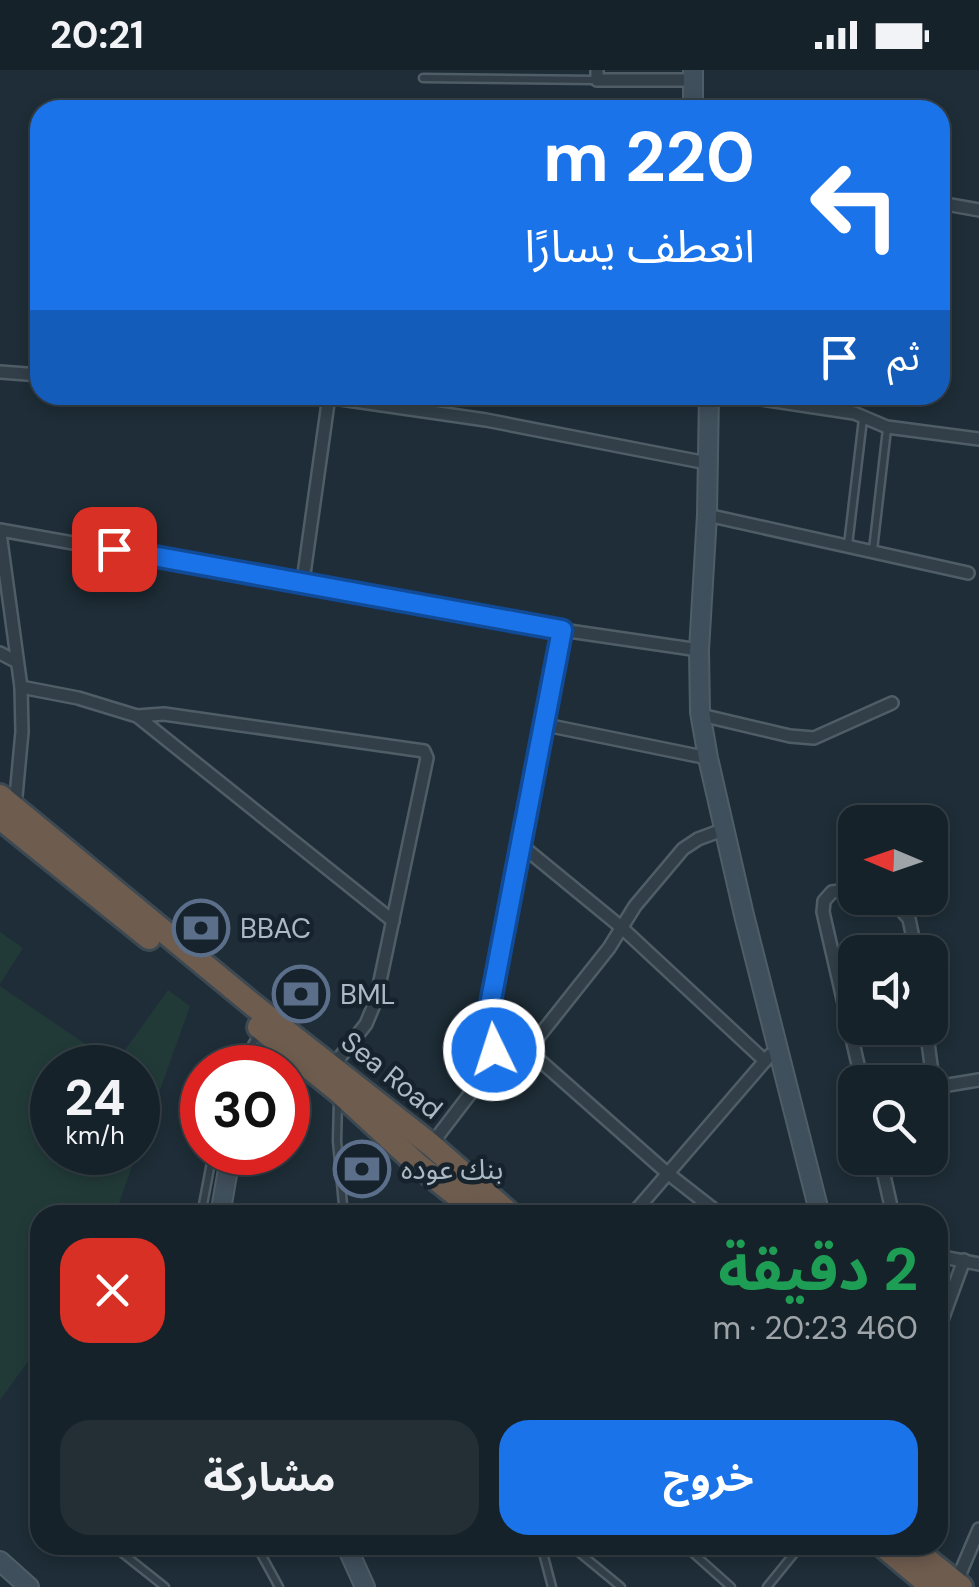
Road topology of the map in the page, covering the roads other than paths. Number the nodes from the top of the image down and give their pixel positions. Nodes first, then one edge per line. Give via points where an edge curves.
1 (597, 75) edge
2 (693, 75) edge
3 (422, 78) dead end
4 (694, 100) edge
5 (950, 205) edge
6 (979, 210) edge
7 (0, 372) edge
8 (30, 374) edge
9 (328, 405) edge
10 (385, 405) edge
11 (710, 405) edge
12 (800, 405) edge
13 (864, 415) junction
14 (887, 426) junction
15 (979, 439) edge
16 (708, 463) junction
17 (707, 515) junction
18 (0, 531) edge
19 (848, 546) junction
20 (873, 552) junction
21 (968, 573) dead end
22 (302, 581) junction
23 (562, 630) junction
24 (699, 650) junction
25 (0, 654) edge
26 (17, 662) junction
27 (21, 687) junction
28 (892, 703) dead end
29 (701, 715) junction
30 (137, 716) junction
31 (546, 725) junction
32 (708, 758) junction
33 (5, 807) edge
34 (725, 830) junction
35 (521, 846) junction
36 (838, 891) edge
37 (392, 921) junction
38 (621, 926) junction
39 (261, 1029) junction
40 (252, 1045) edge
41 (280, 1045) edge
42 (778, 1046) junction
43 (494, 1050) junction
44 (528, 1050) junction
45 (765, 1061) junction
46 (858, 1065) edge
47 (334, 1066) junction
48 (310, 1069) edge
49 (979, 1080) edge
50 (948, 1085) edge
51 (338, 1091) junction
52 (430, 1145) junction
53 (666, 1172) junction
54 (209, 1175) edge
55 (228, 1175) edge
56 (884, 1175) edge
57 (203, 1205) edge
58 (222, 1205) edge
59 (343, 1205) edge
60 (468, 1205) edge
61 (499, 1205) edge
62 (640, 1205) edge
63 (708, 1205) edge
64 (818, 1205) edge
65 (891, 1205) edge
66 (948, 1258) edge
67 (964, 1260) junction
68 (979, 1264) edge
69 (948, 1304) edge
70 (979, 1528) edge
71 (124, 1555) edge
72 (261, 1555) edge
73 (351, 1555) edge
74 (544, 1555) edge
75 (582, 1555) edge
76 (695, 1555) edge
77 (793, 1555) edge
78 (902, 1555) edge
79 (908, 1555) edge
80 (0, 1561) edge
81 (959, 1585) edge
82 (29, 1587) edge
83 (164, 1587) edge
84 (279, 1587) edge
85 (365, 1587) edge
86 (552, 1587) edge
87 (621, 1587) edge
88 (730, 1587) edge
89 (767, 1587) edge
90 (932, 1587) edge

1 - 2 street
1 - 3 lane
2 - 4 main road
5 - 6 street
7 - 8 street
9 - 22 street
10 - 16 street
11 - 16 main road
12 - 13 street
13 - 14 street
13 - 19 lane
14 - 15 street
14 - 20 lane
16 - 17 main road
17 - 19 street
17 - 24 main road
18 - 22 street
18 - 26 street
19 - 20 street
20 - 21 street
22 - 23 street
23 - 24 street
23 - 31 street
24 - 29 main road
25 - 26 street
26 - 27 street
27 - 30 street
27 - 33 street via 20,774
28 - 29 street via 814,738
29 - 32 main road
30 - 37 street
30 - 37 street via 164,714 424,751
31 - 32 street
31 - 35 street
32 - 34 main road
33 - 39 highway, Sea Road
33 - 47 highway, Sea Road
34 - 38 street via 684,849
34 - 42 main road
35 - 38 street
35 - 43 street via 490,1005
36 - 46 street via 824,901 823,912
37 - 47 street via 372,1014
38 - 44 street
38 - 45 street
39 - 40 lane
39 - 41 highway, Sea Road
42 - 45 street
42 - 64 main road
43 - 44 street
43 - 52 street via 484,1077
44 - 53 street
45 - 53 street
47 - 52 highway, Sea Road
48 - 51 highway, Sea Road
49 - 50 street
51 - 59 lane
51 - 60 highway, Sea Road
52 - 61 highway, Sea Road
53 - 62 street
53 - 63 street
54 - 57 lane
55 - 58 main road
56 - 65 street
66 - 67 street
67 - 68 street
67 - 69 street
70 - 81 street
71 - 83 lane
72 - 84 lane
73 - 85 main road
74 - 86 lane
75 - 87 lane
76 - 88 lane
77 - 89 lane
78 - 90 highway
79 - 81 highway
80 - 82 main road

